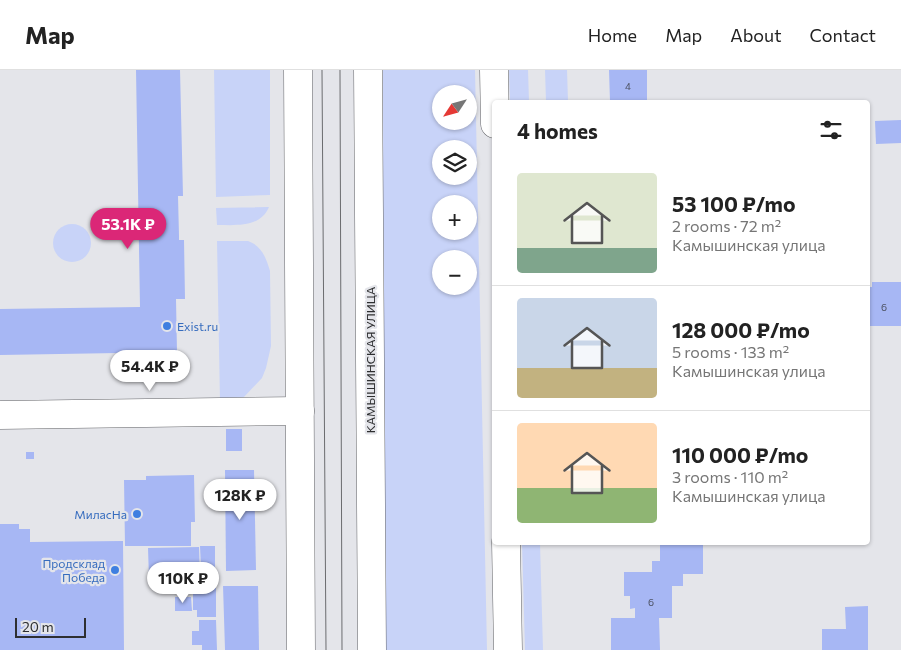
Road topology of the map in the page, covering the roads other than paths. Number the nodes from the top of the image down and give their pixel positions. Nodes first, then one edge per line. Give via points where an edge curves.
1 (298, 70) edge
2 (368, 70) edge
3 (494, 70) edge
4 (495, 100) edge
5 (300, 411) junction
6 (0, 415) edge
7 (506, 545) edge
8 (301, 650) edge
9 (372, 650) edge
10 (508, 650) edge

1 - 5 main road
2 - 9 main road, КАМЫШИНСКАЯ УЛИЦА
3 - 4 main road
5 - 6 main road
5 - 8 main road
7 - 10 main road

